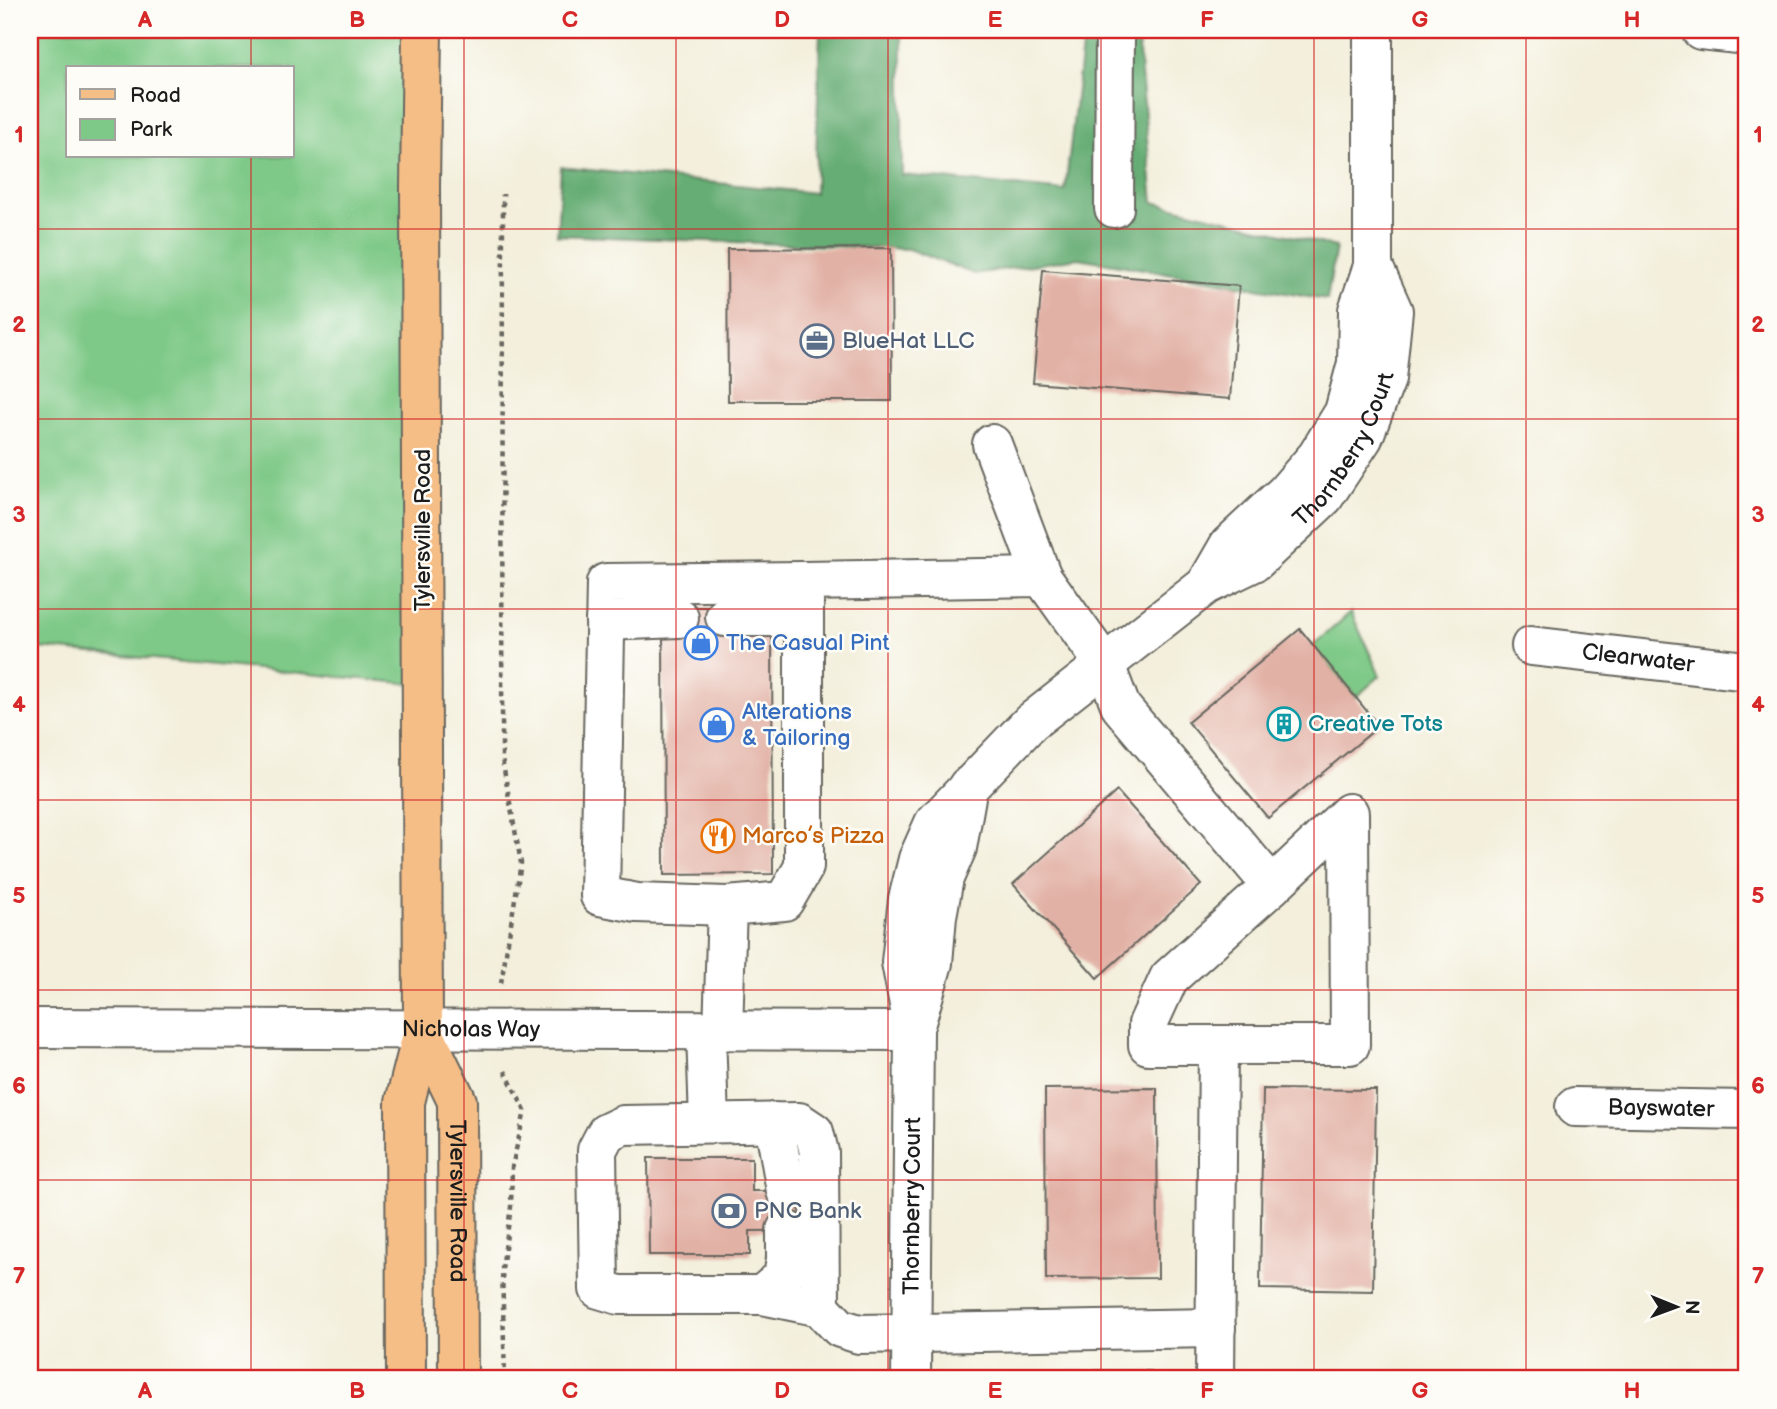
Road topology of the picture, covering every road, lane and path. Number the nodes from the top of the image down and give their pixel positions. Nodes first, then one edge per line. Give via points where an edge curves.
1 (422, 30) edge
2 (1115, 30) edge
3 (1373, 30) edge
4 (1701, 30) edge
5 (1747, 35) edge
6 (503, 194) dead end
7 (1114, 208) dead end
8 (992, 444) dead end
9 (1042, 577) junction
10 (804, 599) junction
11 (725, 617) dead end
12 (679, 618) dead end
13 (605, 621) junction
14 (1531, 646) dead end
15 (1105, 665) junction
16 (1747, 671) edge
17 (1272, 886) junction
18 (727, 906) junction
19 (501, 983) dead end
20 (30, 1028) edge
21 (424, 1031) junction
22 (714, 1031) junction
23 (914, 1031) junction
24 (1218, 1045) junction
25 (505, 1071) dead end
26 (1575, 1107) dead end
27 (1747, 1110) edge
28 (774, 1122) junction
29 (709, 1123) junction
30 (786, 1191) dead end
31 (786, 1230) dead end
32 (762, 1295) junction
33 (820, 1307) junction
34 (1216, 1328) junction
35 (911, 1332) junction
36 (406, 1379) edge
37 (458, 1379) edge
38 (505, 1379) edge
39 (911, 1379) edge
40 (1215, 1379) edge

1 - 21 main road, Tylersville Road
2 - 7 street
3 - 15 street, Thornberry Court via 1373,265 1393,311 1386,379 1363,438 1324,497 1256,561 1206,585
4 - 5 street
6 - 19 path via 502,760 522,863
8 - 9 street
9 - 10 street
9 - 15 street
10 - 11 street
10 - 13 street via 606,583
10 - 18 street via 804,867 785,901
12 - 13 street
13 - 18 street via 600,896 637,903
14 - 16 street, Clearwater
15 - 17 street via 1121,707
15 - 23 street, Thornberry Court via 1031,722 934,823 908,899 901,961
17 - 24 street via 1169,978 1148,1024 1148,1045
17 - 24 street via 1349,813 1350,1045
18 - 22 street
20 - 21 street, Nicholas Way
21 - 22 street, Nicholas Way
21 - 36 main road, Tylersville Road via 405,1102
21 - 37 main road, Tylersville Road via 457,1101
22 - 23 street, Nicholas Way
22 - 29 street
23 - 35 street, Thornberry Court
24 - 34 street
25 - 38 path via 525,1111 512,1167 502,1269
26 - 27 street, Bayswater
28 - 29 street
28 - 30 street
28 - 33 street via 799,1122 814,1132 819,1152
29 - 32 street via 623,1125 606,1133 597,1150 599,1289 619,1294
31 - 32 street via 782,1277
32 - 33 street
33 - 35 street via 840,1328 859,1334
34 - 35 street
34 - 40 street
35 - 39 street, Thornberry Court

